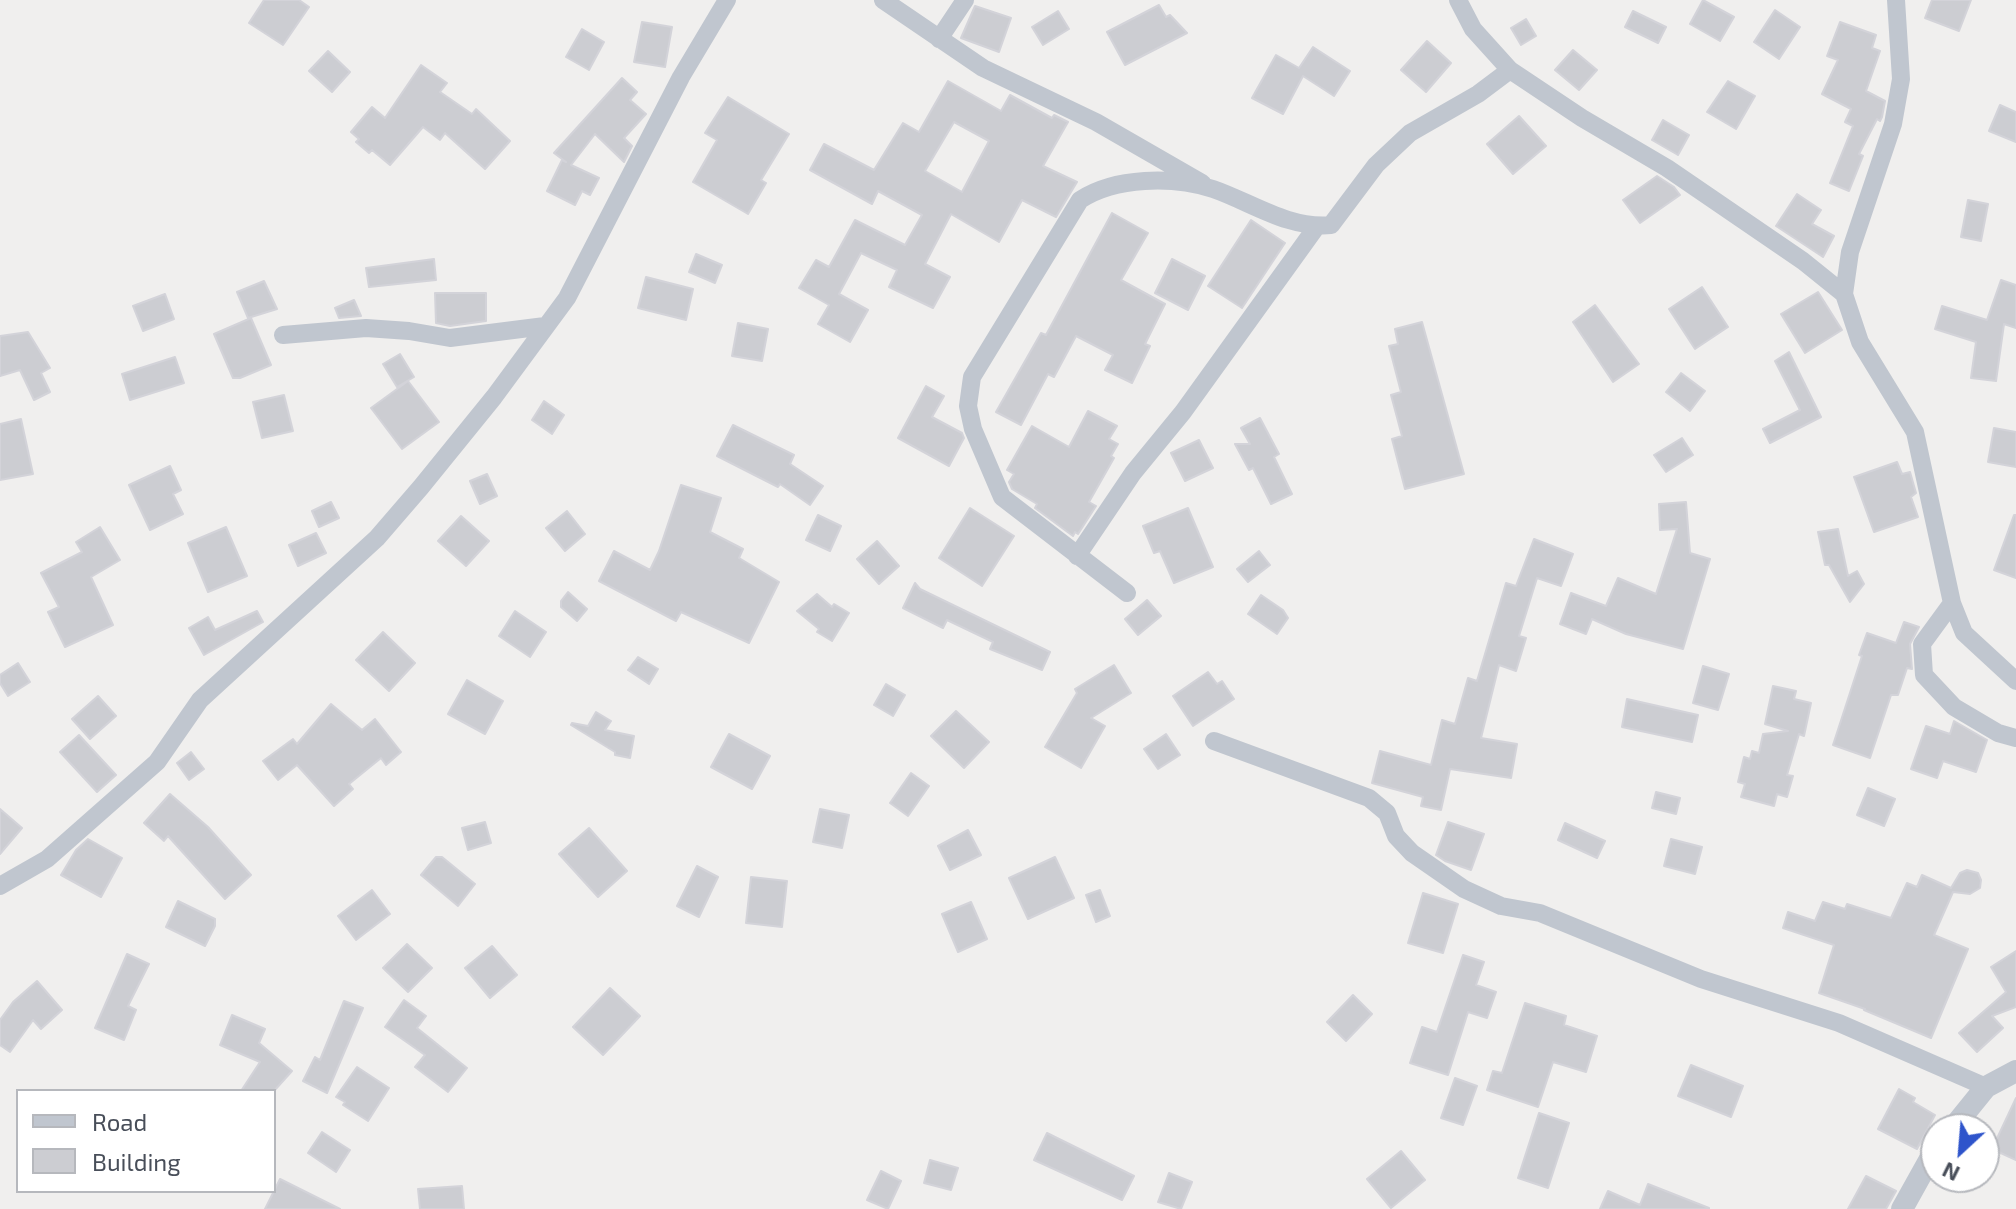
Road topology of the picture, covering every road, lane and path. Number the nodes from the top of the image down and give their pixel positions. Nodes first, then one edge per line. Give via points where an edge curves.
1 (727, 0) edge
2 (883, 0) edge
3 (965, 0) edge
4 (1458, 0) edge
5 (1896, 0) edge
6 (939, 39) junction
7 (1510, 70) junction
8 (1211, 189) junction
9 (1317, 226) junction
10 (1844, 294) junction
11 (545, 326) junction
12 (283, 335) dead end
13 (1077, 556) junction
14 (1127, 593) dead end
15 (1952, 603) junction
16 (2016, 681) edge
17 (2016, 738) edge
18 (1214, 741) dead end
19 (0, 886) edge
20 (2016, 1071) edge
21 (1986, 1087) junction
22 (1965, 1113) edge
23 (1920, 1177) edge
24 (1902, 1209) edge

1 - 11 street via 681,77 567,298
2 - 6 street
3 - 6 street
4 - 7 street via 1473,29
5 - 10 street via 1901,79 1893,124 1850,252
6 - 8 street via 983,68 1096,122
7 - 9 street via 1410,133 1376,165 1331,225
7 - 10 street via 1667,168
8 - 9 street via 1270,214
8 - 13 street via 1128,182 1096,189 1080,200 972,377 968,406 973,429 1002,497
9 - 13 street
10 - 15 street via 1860,342 1915,432
11 - 12 street via 450,338 366,328
11 - 19 street via 494,397 377,538 200,700 157,762 120,797 47,859
13 - 14 street
15 - 16 street via 1964,633
15 - 17 street via 1922,644 1924,675 1954,707
18 - 21 street via 1369,798 1387,813 1396,836 1412,853 1464,889 1501,906 1540,913 1701,979 1839,1023
20 - 21 street
21 - 22 street
23 - 24 street

